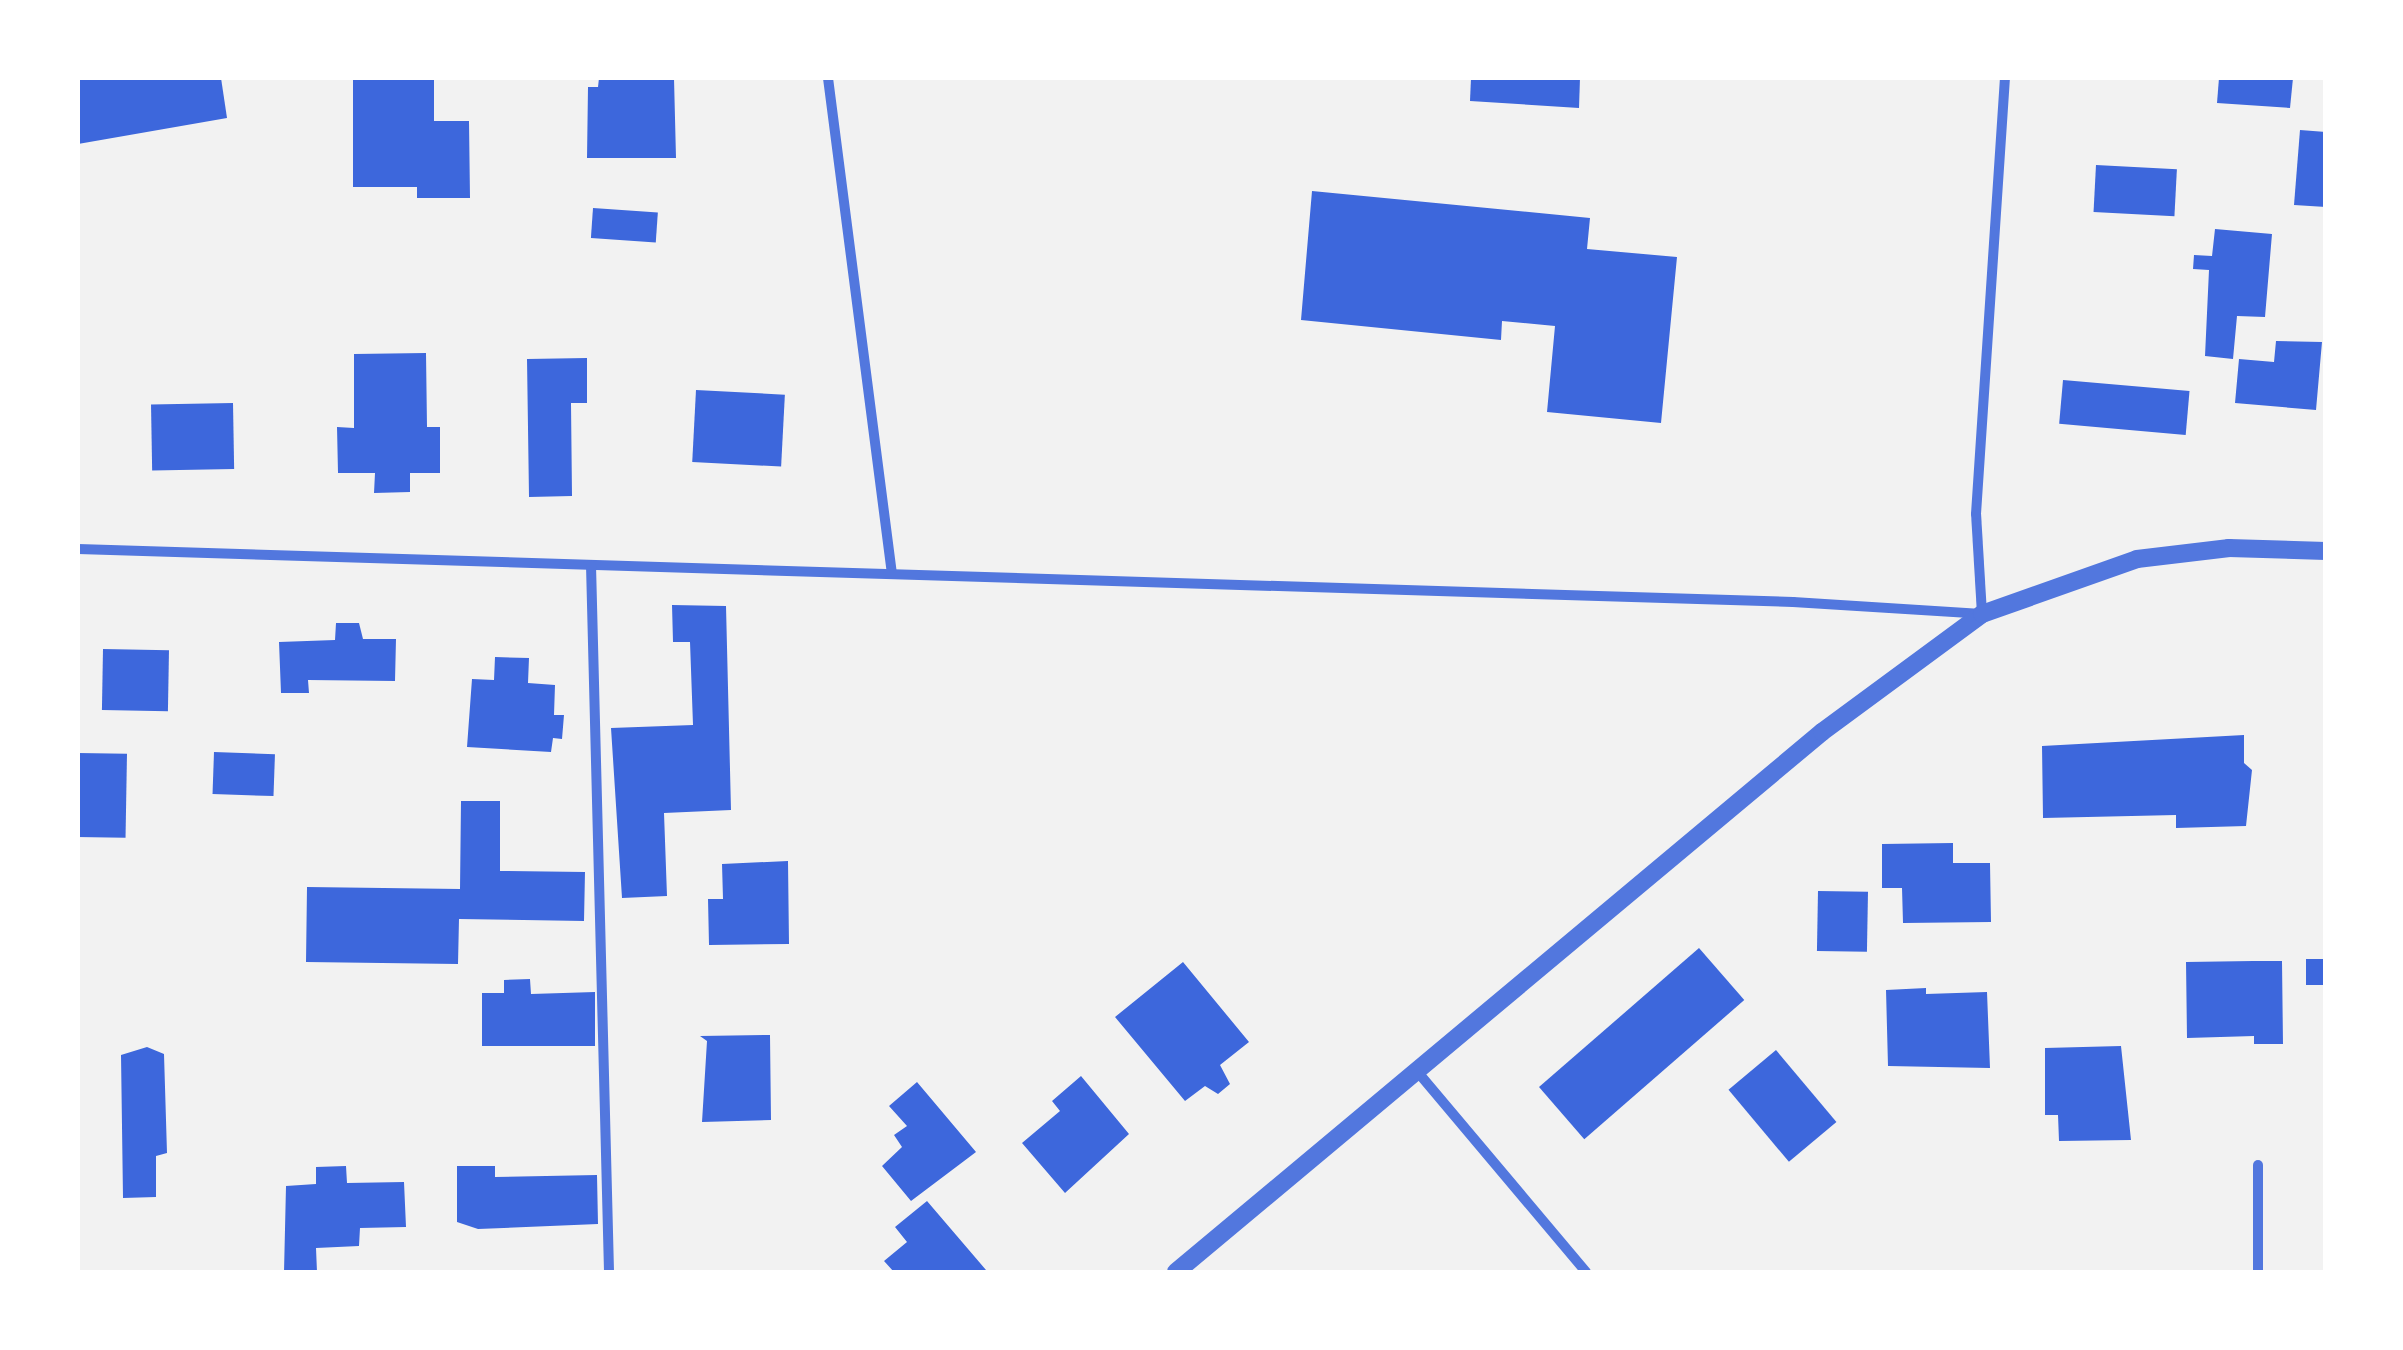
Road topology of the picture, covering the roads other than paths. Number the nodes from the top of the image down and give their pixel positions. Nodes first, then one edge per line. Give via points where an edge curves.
1 (828, 78) edge
2 (2005, 78) edge
3 (78, 548) edge
4 (2326, 550) edge
5 (591, 565) junction
6 (892, 574) junction
7 (1982, 614) junction
8 (1416, 1070) junction
9 (2258, 1165) dead end
10 (609, 1272) edge
11 (1176, 1272) edge
12 (1586, 1272) edge
13 (2258, 1272) edge

1 - 6 street
2 - 7 street via 1976,514
3 - 5 street
4 - 7 street via 2230,548 2138,559
5 - 6 street
5 - 10 street
6 - 7 street
7 - 8 street via 1822,732
8 - 11 street
8 - 12 street
9 - 13 street

